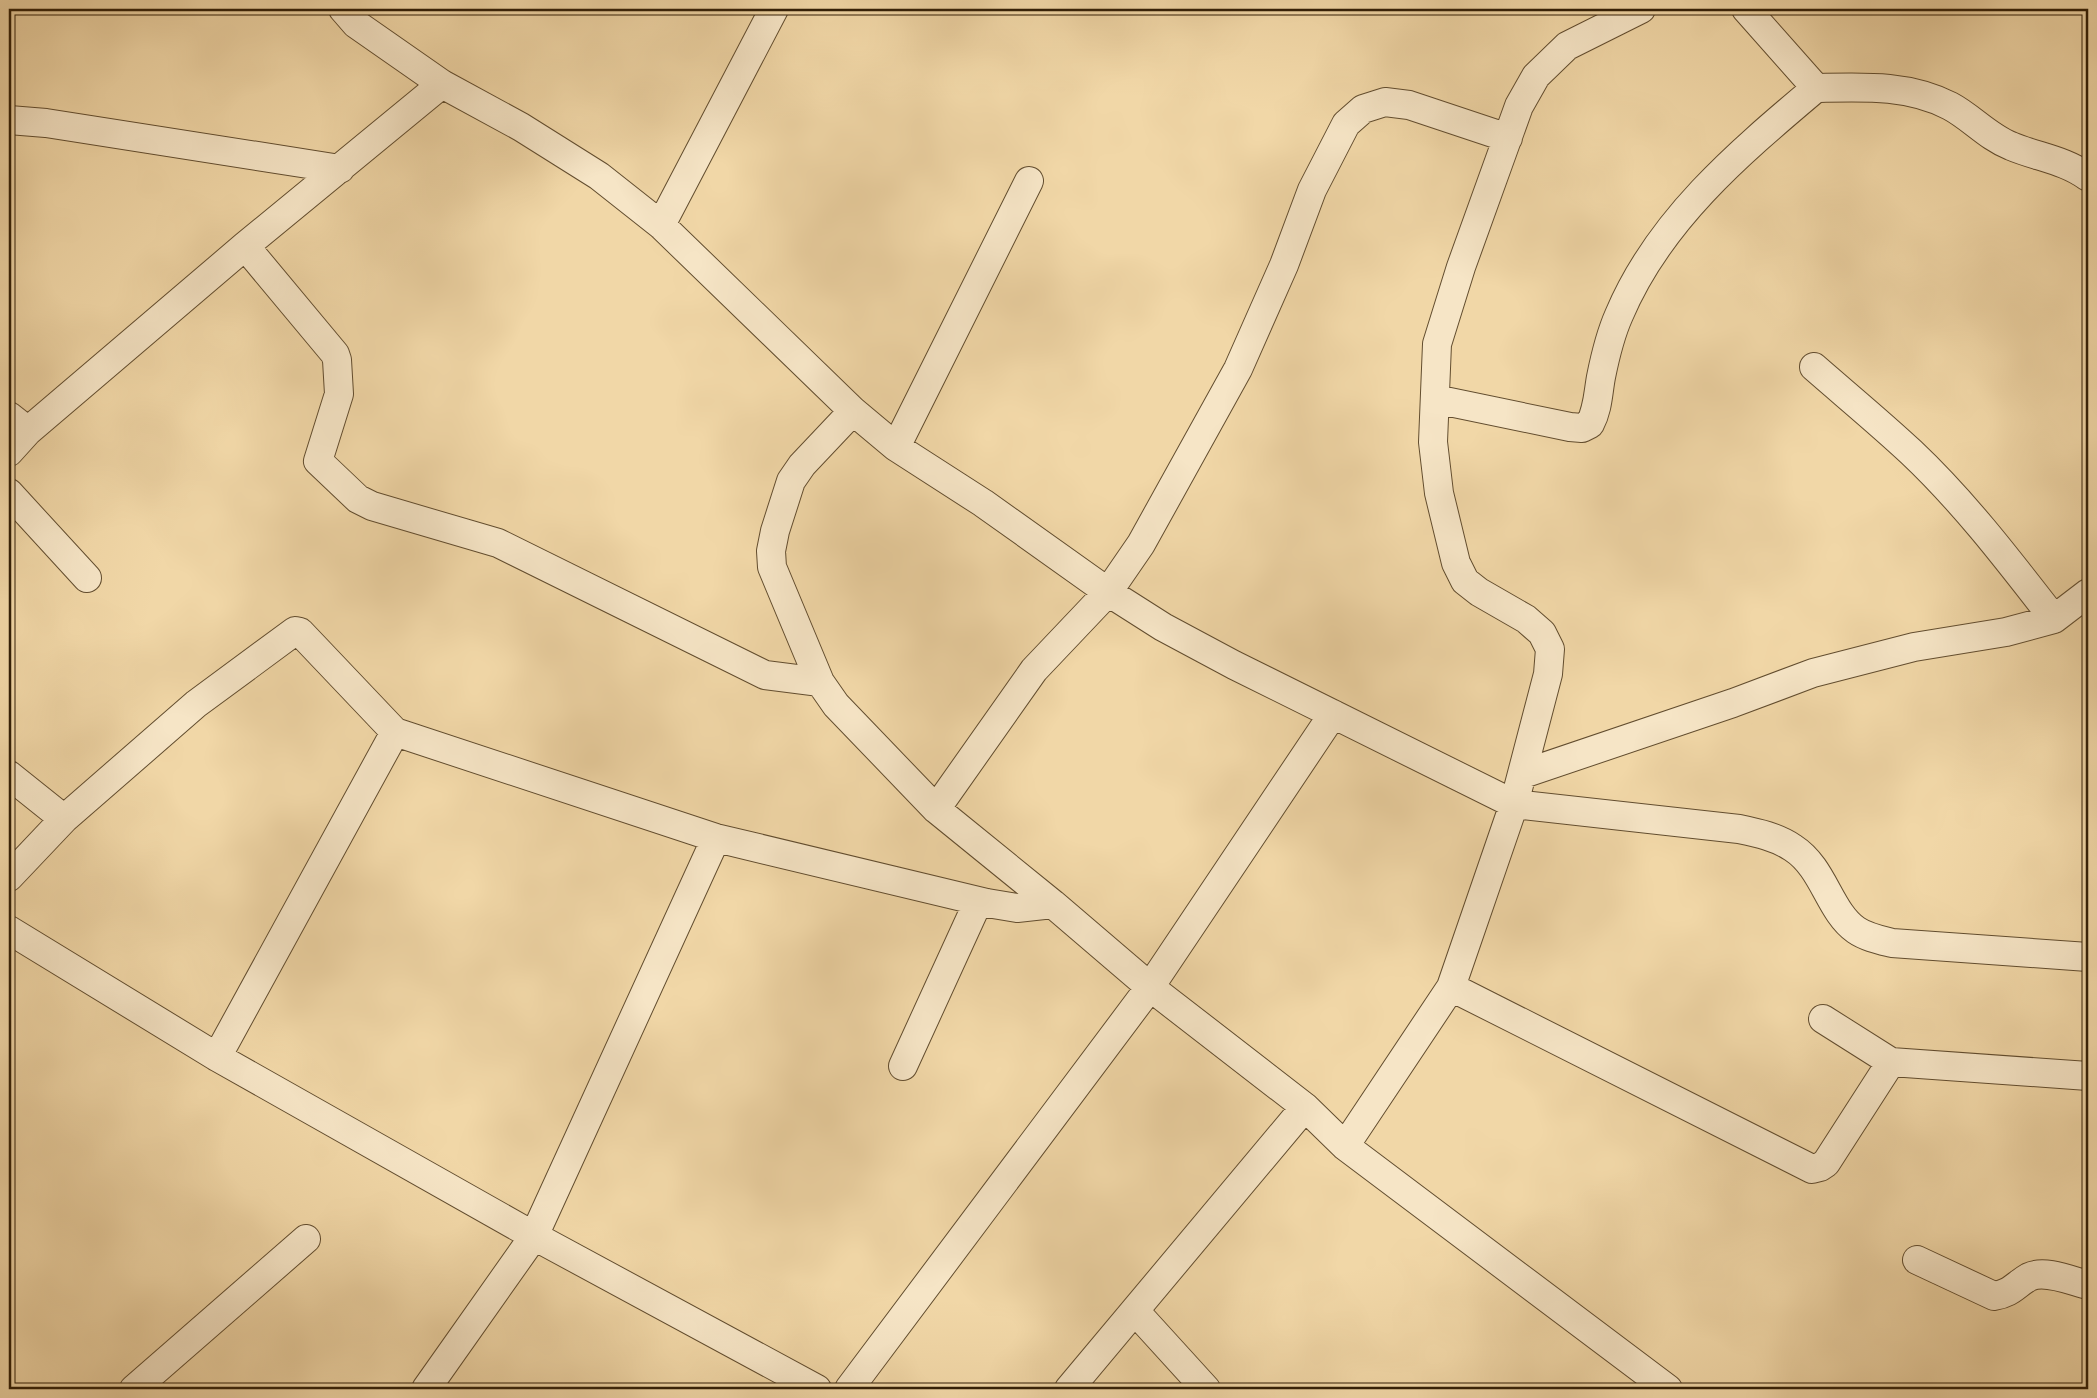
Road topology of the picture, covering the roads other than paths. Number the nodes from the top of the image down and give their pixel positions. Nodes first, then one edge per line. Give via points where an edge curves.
1 (343, 9) edge
2 (774, 9) edge
3 (1746, 9) edge
4 (1624, 12) edge
5 (442, 84) junction
6 (1816, 88) junction
7 (9, 120) edge
8 (1508, 138) junction
9 (340, 169) junction
10 (2088, 177) edge
11 (1029, 181) dead end
12 (661, 225) junction
13 (245, 246) junction
14 (1814, 367) dead end
15 (1436, 399) junction
16 (853, 411) junction
17 (19, 424) edge
18 (896, 447) junction
19 (9, 452) edge
20 (9, 493) edge
21 (87, 578) dead end
22 (1108, 592) junction
23 (2088, 593) edge
24 (2054, 619) junction
25 (820, 682) junction
26 (1333, 714) junction
27 (395, 732) junction
28 (1523, 774) junction
29 (9, 775) edge
30 (1514, 804) junction
31 (936, 809) junction
32 (64, 820) junction
33 (716, 838) junction
34 (9, 877) edge
35 (978, 902) junction
36 (1053, 904) junction
37 (9, 930) edge
38 (2088, 957) edge
39 (1150, 987) junction
40 (1452, 987) junction
41 (1823, 1020) dead end
42 (217, 1057) junction
43 (1891, 1062) junction
44 (903, 1066) dead end
45 (2088, 1076) edge
46 (1305, 1107) junction
47 (1344, 1146) junction
48 (534, 1236) junction
49 (306, 1239) dead end
50 (1917, 1260) dead end
51 (2088, 1284) edge
52 (1135, 1311) junction
53 (134, 1389) edge
54 (426, 1389) edge
55 (817, 1389) edge
56 (849, 1389) edge
57 (1069, 1389) edge
58 (1206, 1389) edge
59 (1668, 1389) edge

1 - 5 street via 356,24
2 - 12 street
3 - 6 street
4 - 8 street via 1567,46 1536,76 1519,106
5 - 9 street
5 - 12 street via 521,127 583,166
6 - 10 street via 1879,87 1921,94 1951,106 2010,146 2075,168
6 - 15 street via 1744,149 1689,205 1646,263 1618,316 1590,424 1582,428 1570,427
7 - 9 street
8 - 15 street via 1437,344
8 - 22 street via 1409,105 1385,102 1363,109 1346,124 1312,190 1284,265 1238,370 1141,544
9 - 13 street
11 - 18 street
12 - 16 street
13 - 17 street
13 - 25 street via 335,354 339,394 318,461 358,499 498,543 765,676
14 - 24 street via 1912,452 1959,502
15 - 28 street via 1433,442 1439,493 1456,563 1466,580 1479,592 1526,619 1542,633 1550,649 1548,674
16 - 18 street
16 - 25 street via 791,481 771,552 772,567
17 - 19 street
18 - 22 street via 1045,545
20 - 21 street
22 - 26 street via 1163,627
22 - 31 street via 1034,670
23 - 24 street
24 - 28 street via 2006,632 1914,647 1813,673 1733,704
25 - 31 street via 836,705
26 - 30 street
26 - 39 street
27 - 32 street via 300,632 291,632 196,704
27 - 33 street
27 - 42 street
28 - 30 street
29 - 32 street
30 - 38 street via 1739,829 1772,836 1794,848 1816,869 1855,930 1873,938
30 - 40 street
31 - 36 street
32 - 34 street
33 - 35 street
33 - 48 street
35 - 36 street via 1016,908
35 - 44 street
36 - 39 street
37 - 42 street
39 - 46 street
39 - 56 street
40 - 43 street via 1812,1169 1826,1162
40 - 47 street
41 - 43 street
42 - 48 street
43 - 45 street
46 - 47 street
46 - 52 street
47 - 59 street
48 - 54 street
48 - 55 street
49 - 53 street
50 - 51 street via 1994,1296 2007,1294 2030,1277 2042,1274
52 - 57 street
52 - 58 street

